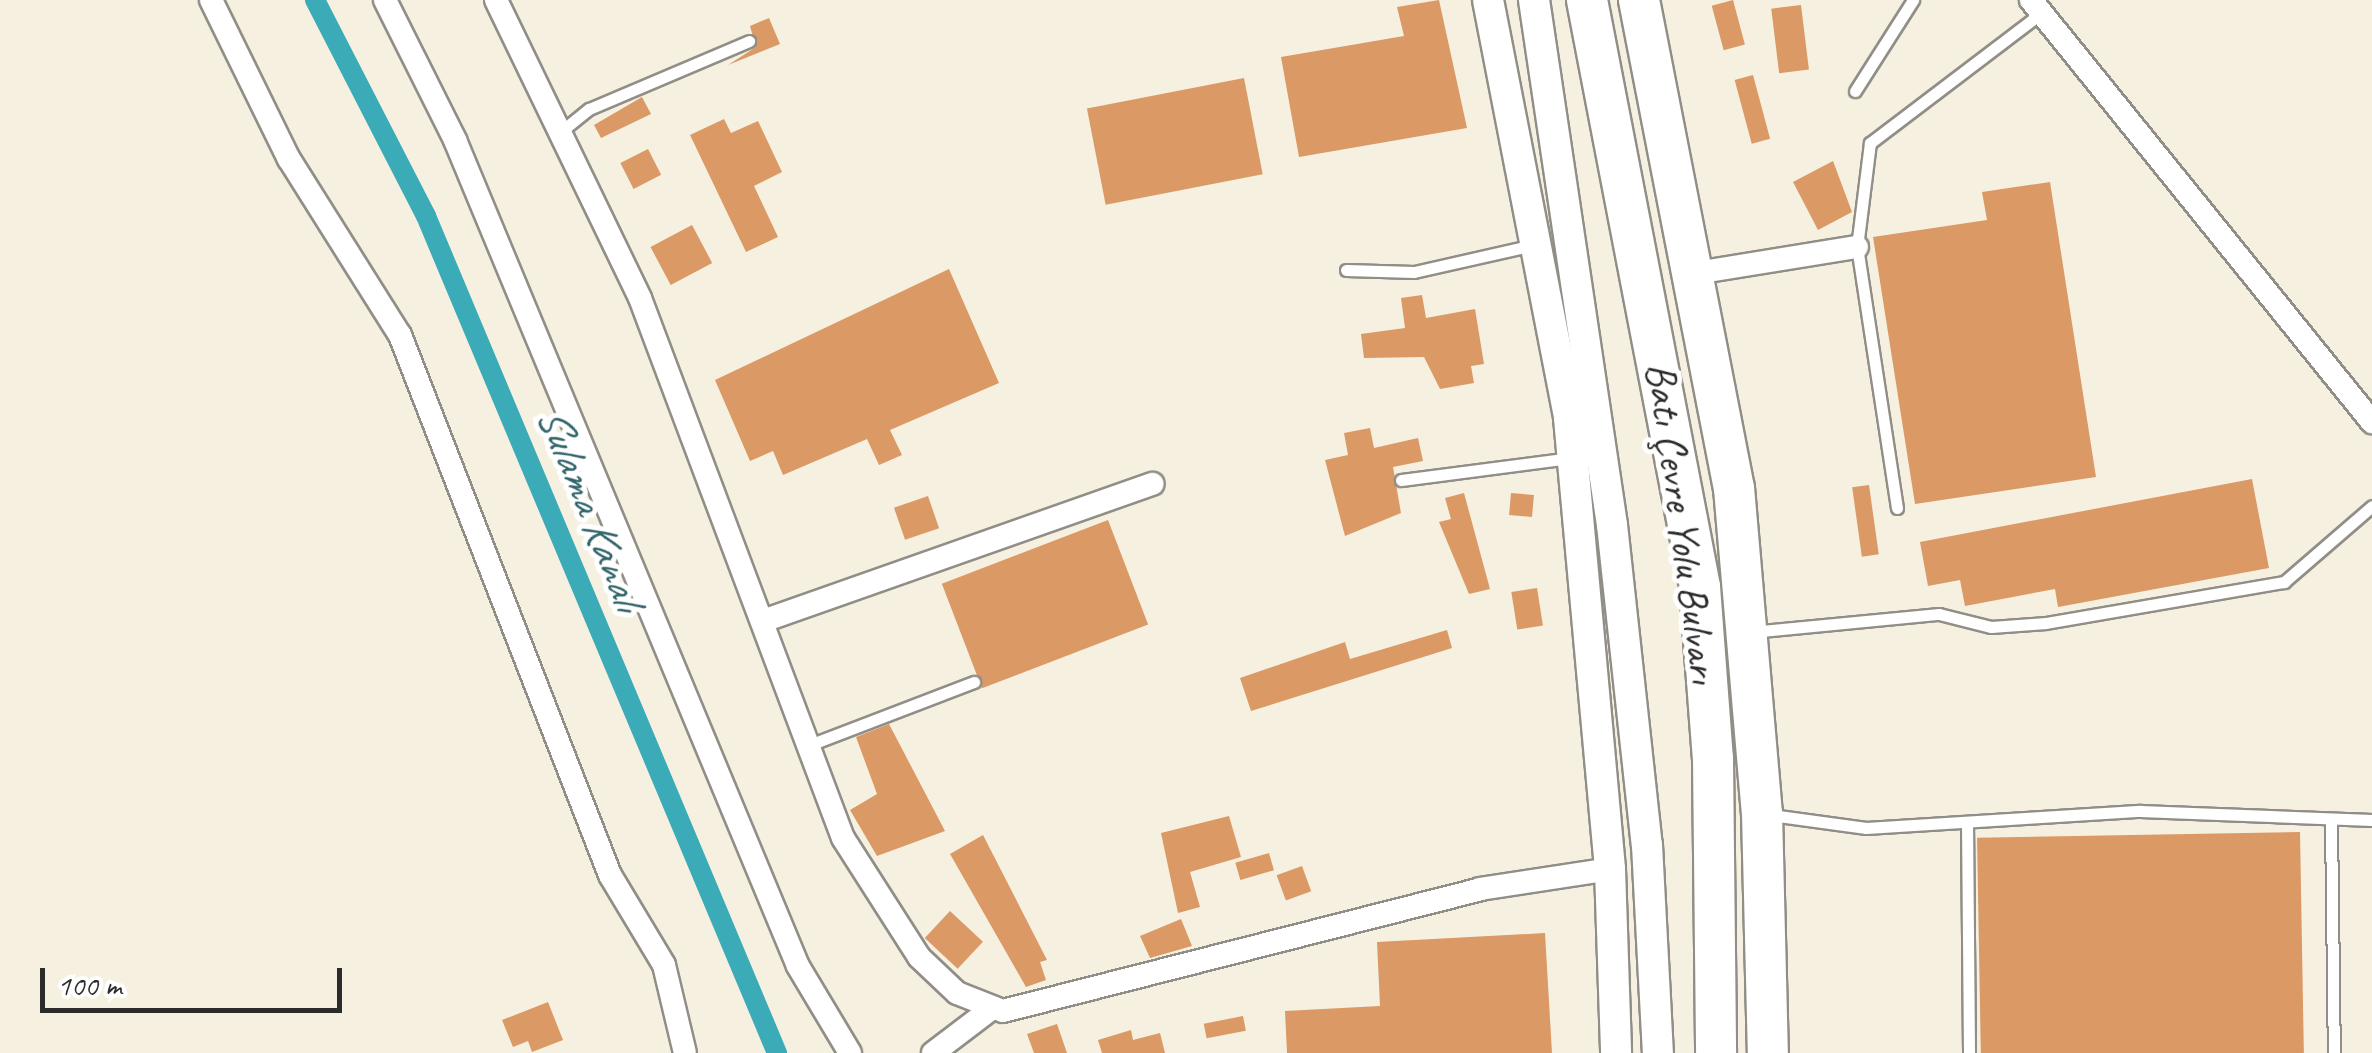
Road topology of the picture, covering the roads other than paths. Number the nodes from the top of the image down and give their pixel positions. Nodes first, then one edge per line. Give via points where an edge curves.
1 (212, 0) edge
2 (385, 0) edge
3 (496, 0) edge
4 (1488, 0) edge
5 (1534, 0) edge
6 (1587, 0) edge
7 (1639, 0) edge
8 (1913, 0) edge
9 (2036, 7) edge
10 (749, 41) dead end
11 (1854, 91) dead end
12 (564, 128) junction
13 (1536, 245) junction
14 (1858, 247) junction
15 (1346, 270) dead end
16 (1696, 273) junction
17 (2372, 422) edge
18 (1572, 458) junction
19 (1401, 480) dead end
20 (1154, 484) dead end
21 (2372, 506) edge
22 (1897, 508) dead end
23 (763, 621) junction
24 (1742, 632) junction
25 (974, 682) dead end
26 (807, 746) junction
27 (1762, 813) junction
28 (2332, 819) junction
29 (2372, 820) edge
30 (1967, 822) junction
31 (1610, 869) junction
32 (991, 1009) junction
33 (685, 1053) edge
34 (850, 1053) edge
35 (933, 1053) edge
36 (1616, 1053) edge
37 (1658, 1053) edge
38 (1716, 1053) edge
39 (1768, 1053) edge
40 (1969, 1053) edge
41 (2334, 1053) edge

1 - 33 street via 289,159 400,335 610,875 664,965
2 - 34 street via 456,140 798,966
3 - 12 street
4 - 13 main road
5 - 37 main road via 1612,524 1647,845
6 - 38 highway, Batı Çevre Yolu Bulvarı via 1700,587 1713,758
7 - 16 highway, Batı Çevre Yolu Bulvarı
8 - 11 lane
9 - 14 lane via 1870,142
9 - 17 street
10 - 12 lane via 588,109
12 - 23 street via 640,298
13 - 15 lane via 1414,272
13 - 18 main road
14 - 16 street
14 - 22 lane
16 - 24 highway, Batı Çevre Yolu Bulvarı via 1734,488
18 - 19 lane
18 - 31 main road
20 - 23 street
21 - 24 lane via 2284,582 2046,623 1992,627 1939,614
23 - 26 street
24 - 27 highway, Batı Çevre Yolu Bulvarı
25 - 26 lane
26 - 32 street via 843,838 919,957
27 - 30 lane via 1866,828
27 - 39 highway, Batı Çevre Yolu Bulvarı
28 - 29 lane
28 - 30 lane via 2140,811
28 - 41 lane
30 - 40 lane
31 - 32 street via 1480,889 1215,963
31 - 36 main road
32 - 35 street

